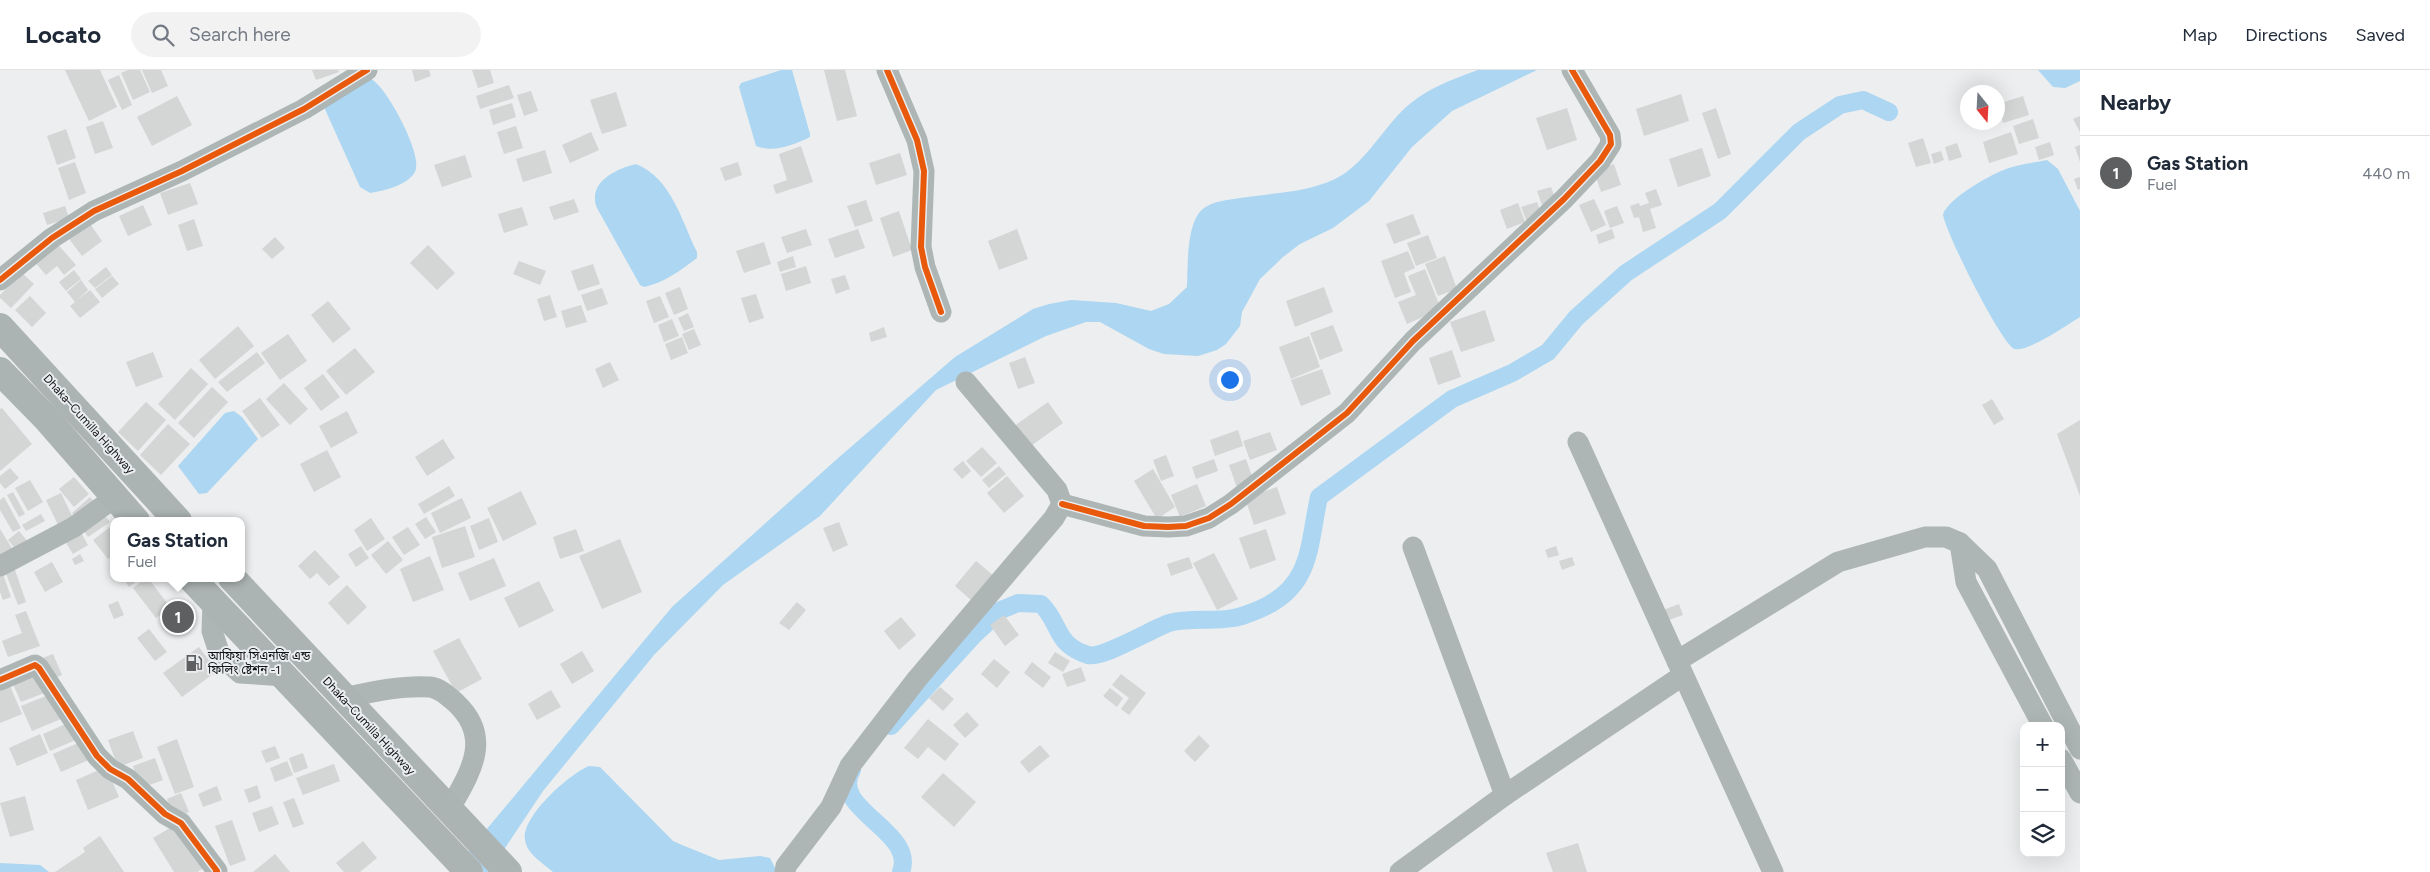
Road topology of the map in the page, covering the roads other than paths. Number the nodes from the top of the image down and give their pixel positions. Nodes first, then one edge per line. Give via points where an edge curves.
1 (367, 70) edge
2 (887, 70) edge
3 (1574, 73) edge
4 (0, 280) edge
5 (942, 312) dead end
6 (0, 327) edge
7 (0, 371) edge
8 (966, 382) dead end
9 (0, 394) edge
10 (1578, 442) dead end
11 (92, 472) junction
12 (114, 498) junction
13 (1062, 504) junction
14 (132, 517) edge
15 (174, 517) edge
16 (1960, 543) junction
17 (1413, 547) dead end
18 (0, 566) edge
19 (195, 582) edge
20 (236, 582) edge
21 (1680, 669) junction
22 (0, 680) edge
23 (343, 698) junction
24 (2042, 722) edge
25 (2080, 749) edge
26 (2065, 766) edge
27 (2080, 793) edge
28 (1504, 795) junction
29 (458, 818) junction
30 (216, 872) edge
31 (469, 872) edge
32 (508, 872) edge
33 (785, 872) edge
34 (1400, 872) edge
35 (1773, 872) edge

1 - 4 street via 304,109 94,211 52,238
2 - 5 street via 917,140 924,171 921,247
3 - 13 street via 1610,135 1611,144 1600,162 1564,200 1412,341 1346,413 1231,504 1209,518 1186,526 1144,526
6 - 15 highway, Dhaka–Cumilla Highway
7 - 11 highway
8 - 13 street via 1057,490
9 - 11 highway via 44,440
10 - 21 street
11 - 12 highway
12 - 14 highway
12 - 18 street via 74,527
13 - 33 street via 1054,518 916,679 868,742 850,766 831,807 791,859
16 - 21 street via 1946,537 1925,537 1838,562
16 - 24 street via 1966,582
16 - 25 street via 1987,569
17 - 28 street
19 - 31 highway
20 - 23 highway, Dhaka–Cumilla Highway
21 - 28 street
21 - 35 street
22 - 30 street via 35,665 39,668 97,756 110,769 128,779 165,814 181,822
23 - 29 highway, Dhaka–Cumilla Highway
23 - 29 street via 388,689 432,687 461,708 473,729 476,753
26 - 27 street
28 - 34 street
29 - 32 highway, Dhaka–Cumilla Highway

